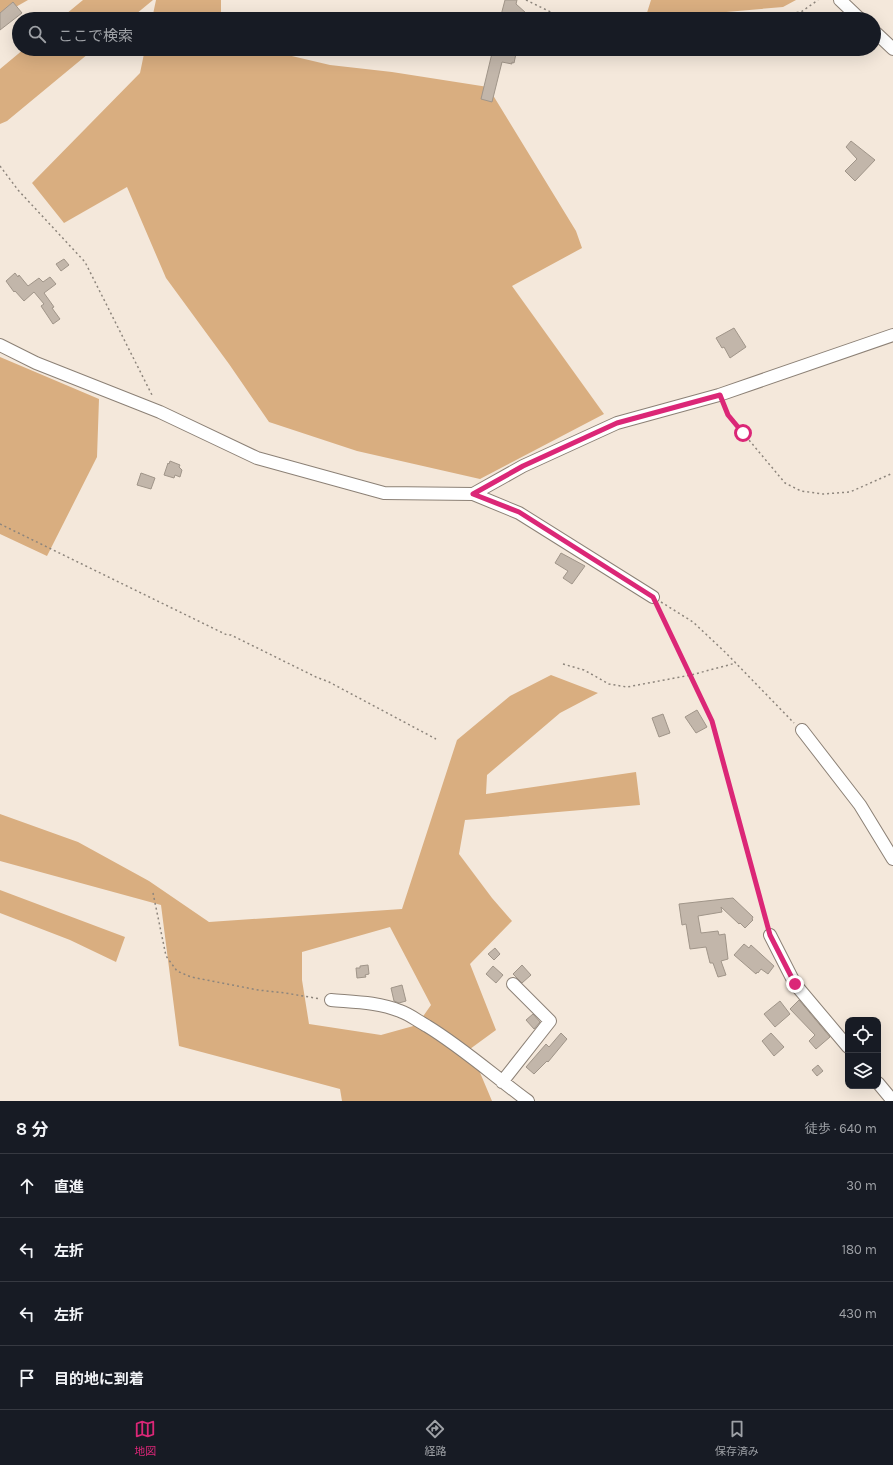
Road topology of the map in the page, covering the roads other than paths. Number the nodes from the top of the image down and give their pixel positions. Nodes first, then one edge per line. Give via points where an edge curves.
1 (840, 0) edge
2 (853, 12) edge
3 (881, 38) edge
4 (893, 49) edge
5 (893, 335) edge
6 (0, 345) edge
7 (473, 494) junction
8 (653, 597) road end
9 (802, 730) road end
10 (893, 859) edge
11 (770, 935) road end
12 (513, 984) dead end
13 (331, 1000) road end
14 (845, 1043) edge
15 (502, 1082) junction
16 (881, 1086) edge
17 (528, 1101) edge
18 (893, 1101) edge

1 - 2 street
3 - 4 street
5 - 7 street via 720,395 617,423 523,466
6 - 7 street via 36,363 160,412 257,458 384,494
7 - 8 street via 519,512
9 - 10 street via 860,805
11 - 14 street via 795,984
12 - 15 street via 550,1021
13 - 15 street via 379,1005 401,1011 446,1038
15 - 17 street
16 - 18 street

